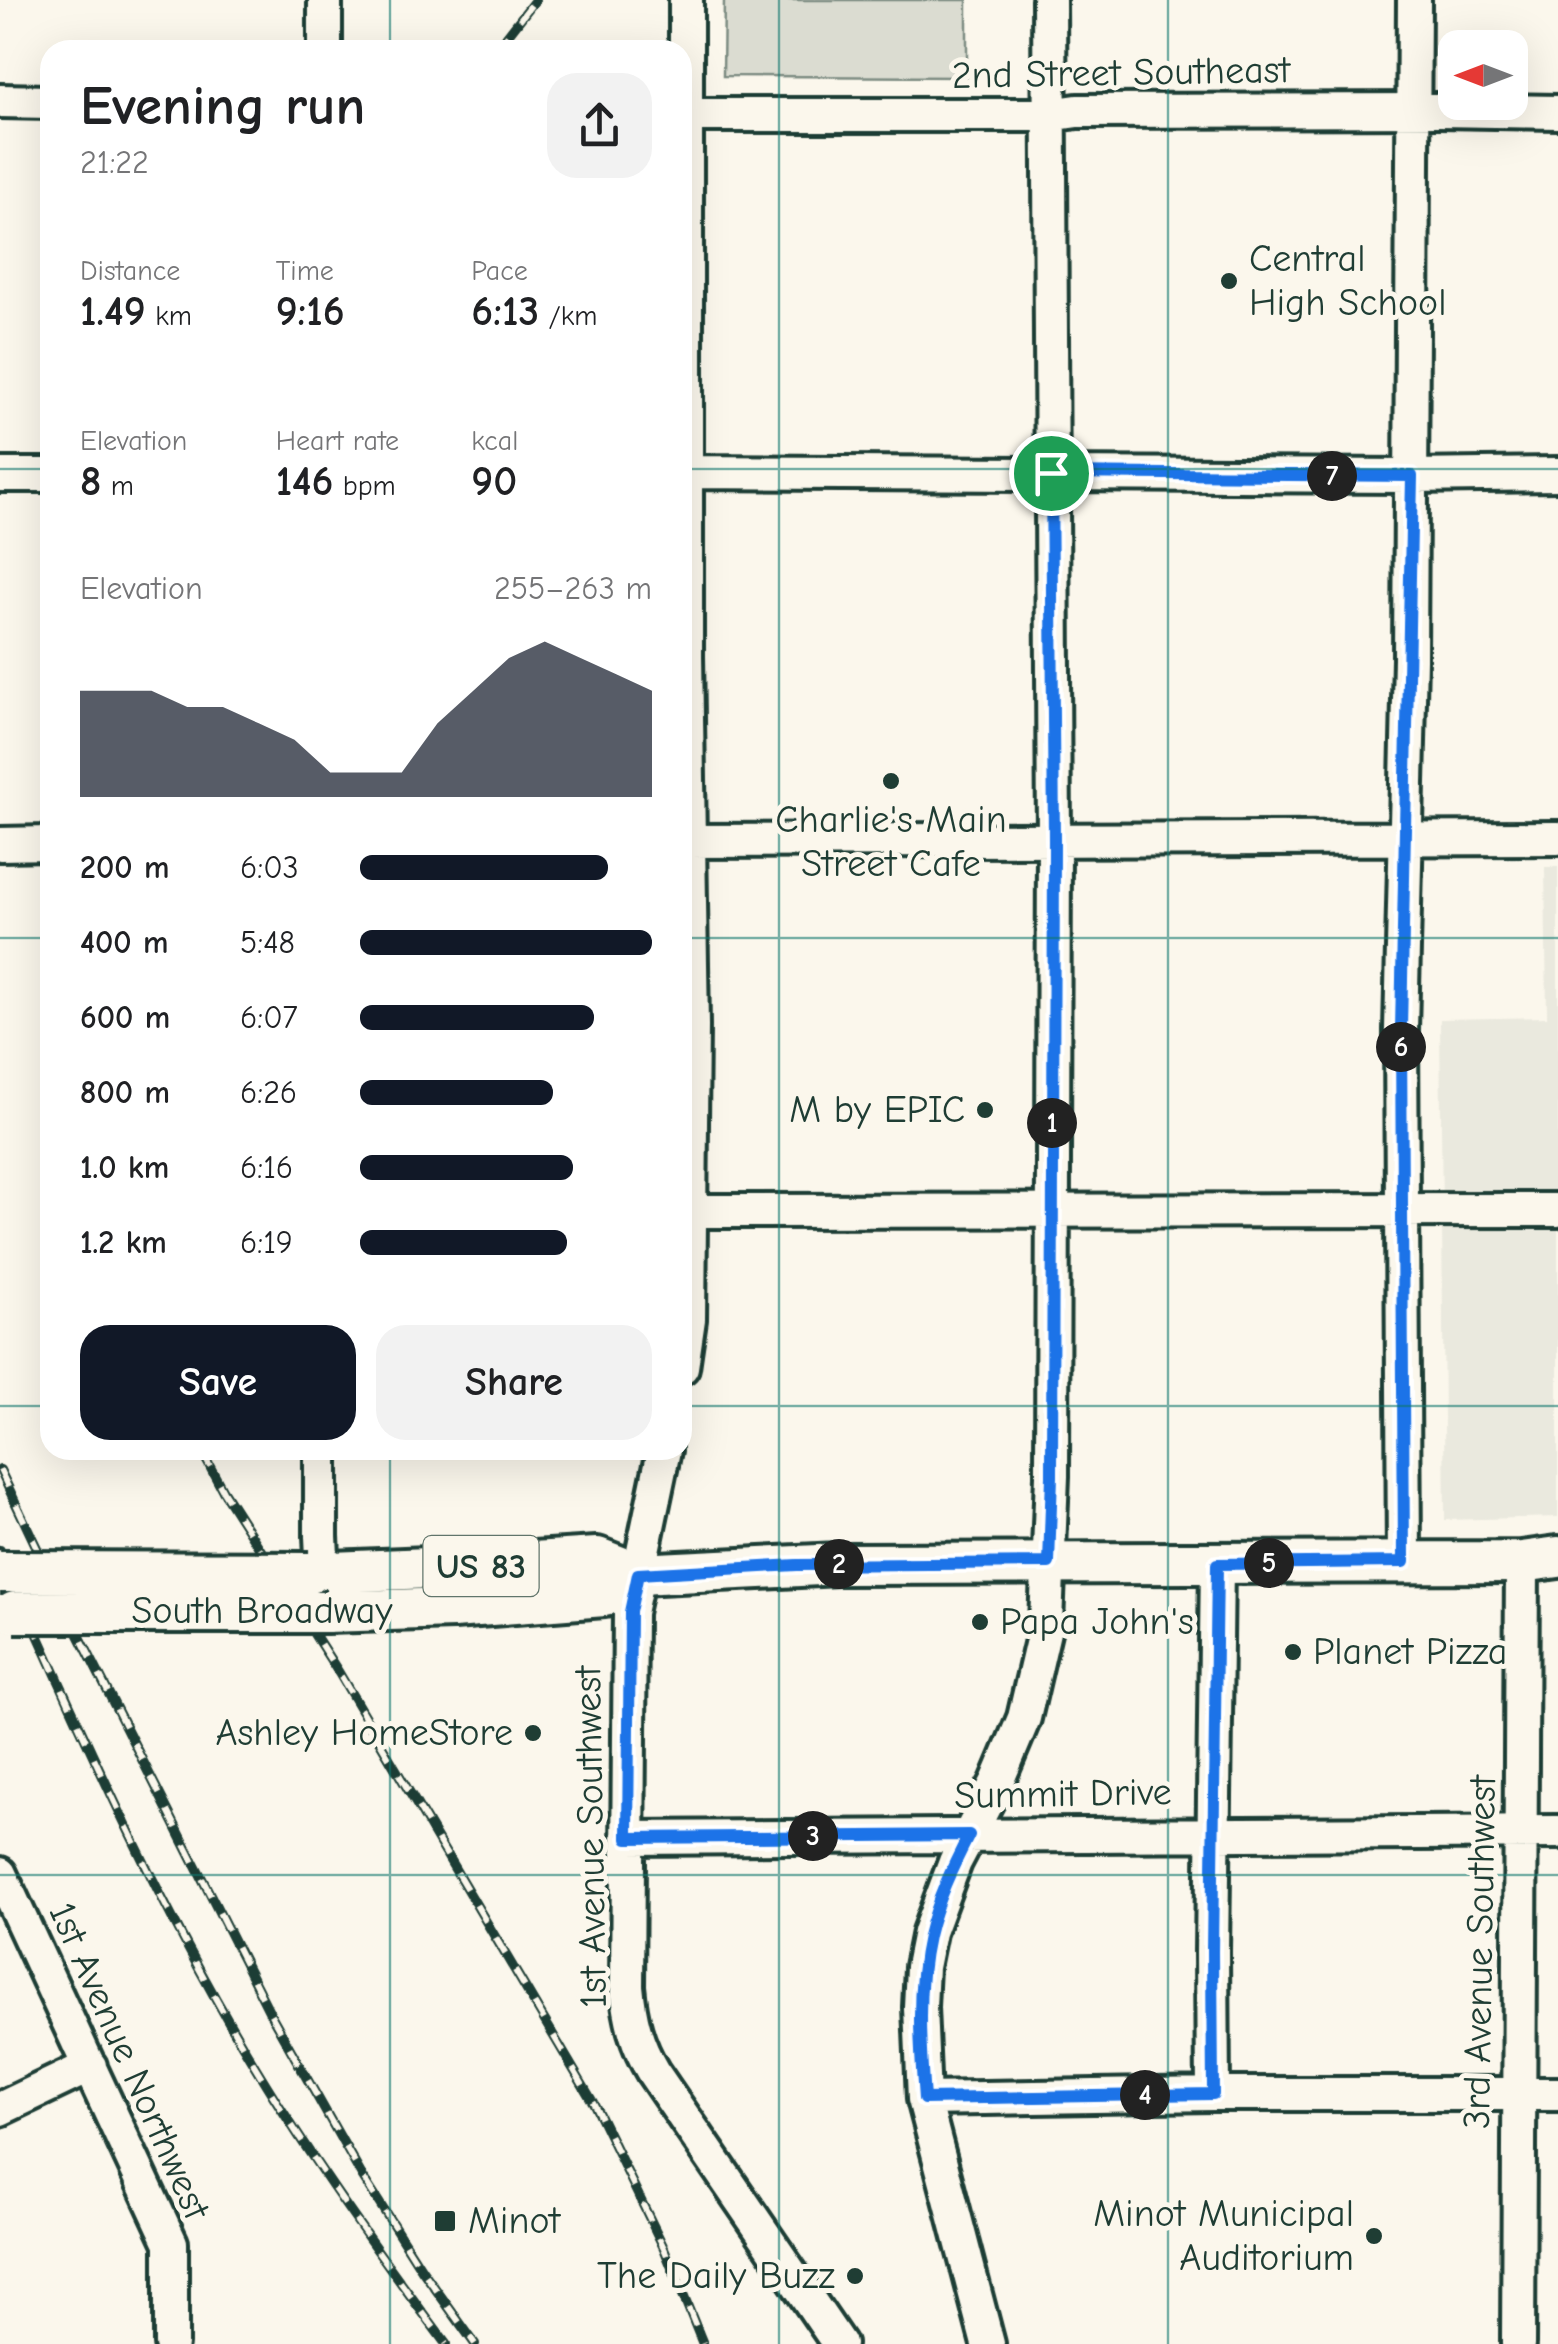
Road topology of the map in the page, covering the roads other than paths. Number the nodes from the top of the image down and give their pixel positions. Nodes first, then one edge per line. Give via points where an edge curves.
1 (325, 0) edge
2 (686, 0) edge
3 (1049, 0) edge
4 (1414, 0) edge
5 (325, 40) edge
6 (686, 40) edge
7 (0, 101) edge
8 (40, 102) edge
9 (1413, 111) junction
10 (1558, 112) edge
11 (692, 115) edge
12 (1050, 115) junction
13 (692, 472) edge
14 (1051, 473) junction
15 (1558, 474) edge
16 (0, 475) edge
17 (40, 476) edge
18 (1412, 476) junction
19 (1558, 838) edge
20 (1404, 839) junction
21 (1054, 840) junction
22 (692, 841) edge
23 (0, 844) edge
24 (40, 844) edge
25 (1402, 1210) junction
26 (1558, 1210) edge
27 (692, 1211) edge
28 (1052, 1212) junction
29 (322, 1460) edge
30 (662, 1460) edge
31 (1540, 1559) edge
32 (1404, 1562) junction
33 (1049, 1563) junction
34 (1217, 1564) junction
35 (0, 1572) edge
36 (638, 1574) junction
37 (319, 1586) junction
38 (0, 1612) edge
39 (1214, 1832) junction
40 (1522, 1832) junction
41 (1558, 1832) edge
42 (969, 1835) junction
43 (628, 1838) junction
44 (0, 1874) edge
45 (90, 2066) junction
46 (1213, 2094) junction
47 (1518, 2094) junction
48 (1558, 2094) edge
49 (924, 2099) junction
50 (0, 2109) edge
51 (172, 2344) edge
52 (839, 2344) edge
53 (988, 2344) edge
54 (1518, 2344) edge

1 - 5 street
2 - 6 street
3 - 12 street
4 - 9 street
7 - 8 street
9 - 10 street, 2nd Street Southeast
9 - 12 street, 2nd Street Southeast
9 - 18 street
11 - 12 street, 2nd Street Southeast
12 - 14 street
13 - 14 street
14 - 18 street
14 - 21 street
15 - 18 street
16 - 17 street
18 - 20 street
19 - 20 street
20 - 21 street
20 - 25 street
21 - 22 street
21 - 28 street
23 - 24 street
25 - 26 street
25 - 28 street
25 - 32 street
27 - 28 street
28 - 33 street
29 - 37 street
30 - 36 street, 1st Avenue Southwest
31 - 32 main road, South Broadway / US 83
31 - 40 street, 3rd Avenue Southwest
32 - 34 main road, South Broadway / US 83
33 - 34 main road, South Broadway / US 83
33 - 36 main road, South Broadway / US 83
33 - 42 street via 1046,1623 1024,1718
34 - 39 street
35 - 37 main road, South Broadway / US 83, bridge
36 - 37 main road, South Broadway / US 83 via 604,1596 453,1608
36 - 43 street, 1st Avenue Southwest via 630,1612
37 - 38 main road, South Broadway / US 83, bridge
39 - 40 street, Summit Drive
39 - 42 street, Summit Drive
39 - 46 street
40 - 41 street, Summit Drive
40 - 47 street, 3rd Avenue Southwest
42 - 43 street, Summit Drive
42 - 49 street via 929,1932 922,1967
43 - 52 street, 1st Avenue Southwest via 627,1986 642,2055
44 - 45 street, 1st Avenue Northwest
45 - 50 street
45 - 51 street, 1st Avenue Northwest via 171,2242
46 - 47 street
46 - 49 street
47 - 48 street
47 - 54 street, 3rd Avenue Southwest
49 - 53 street

